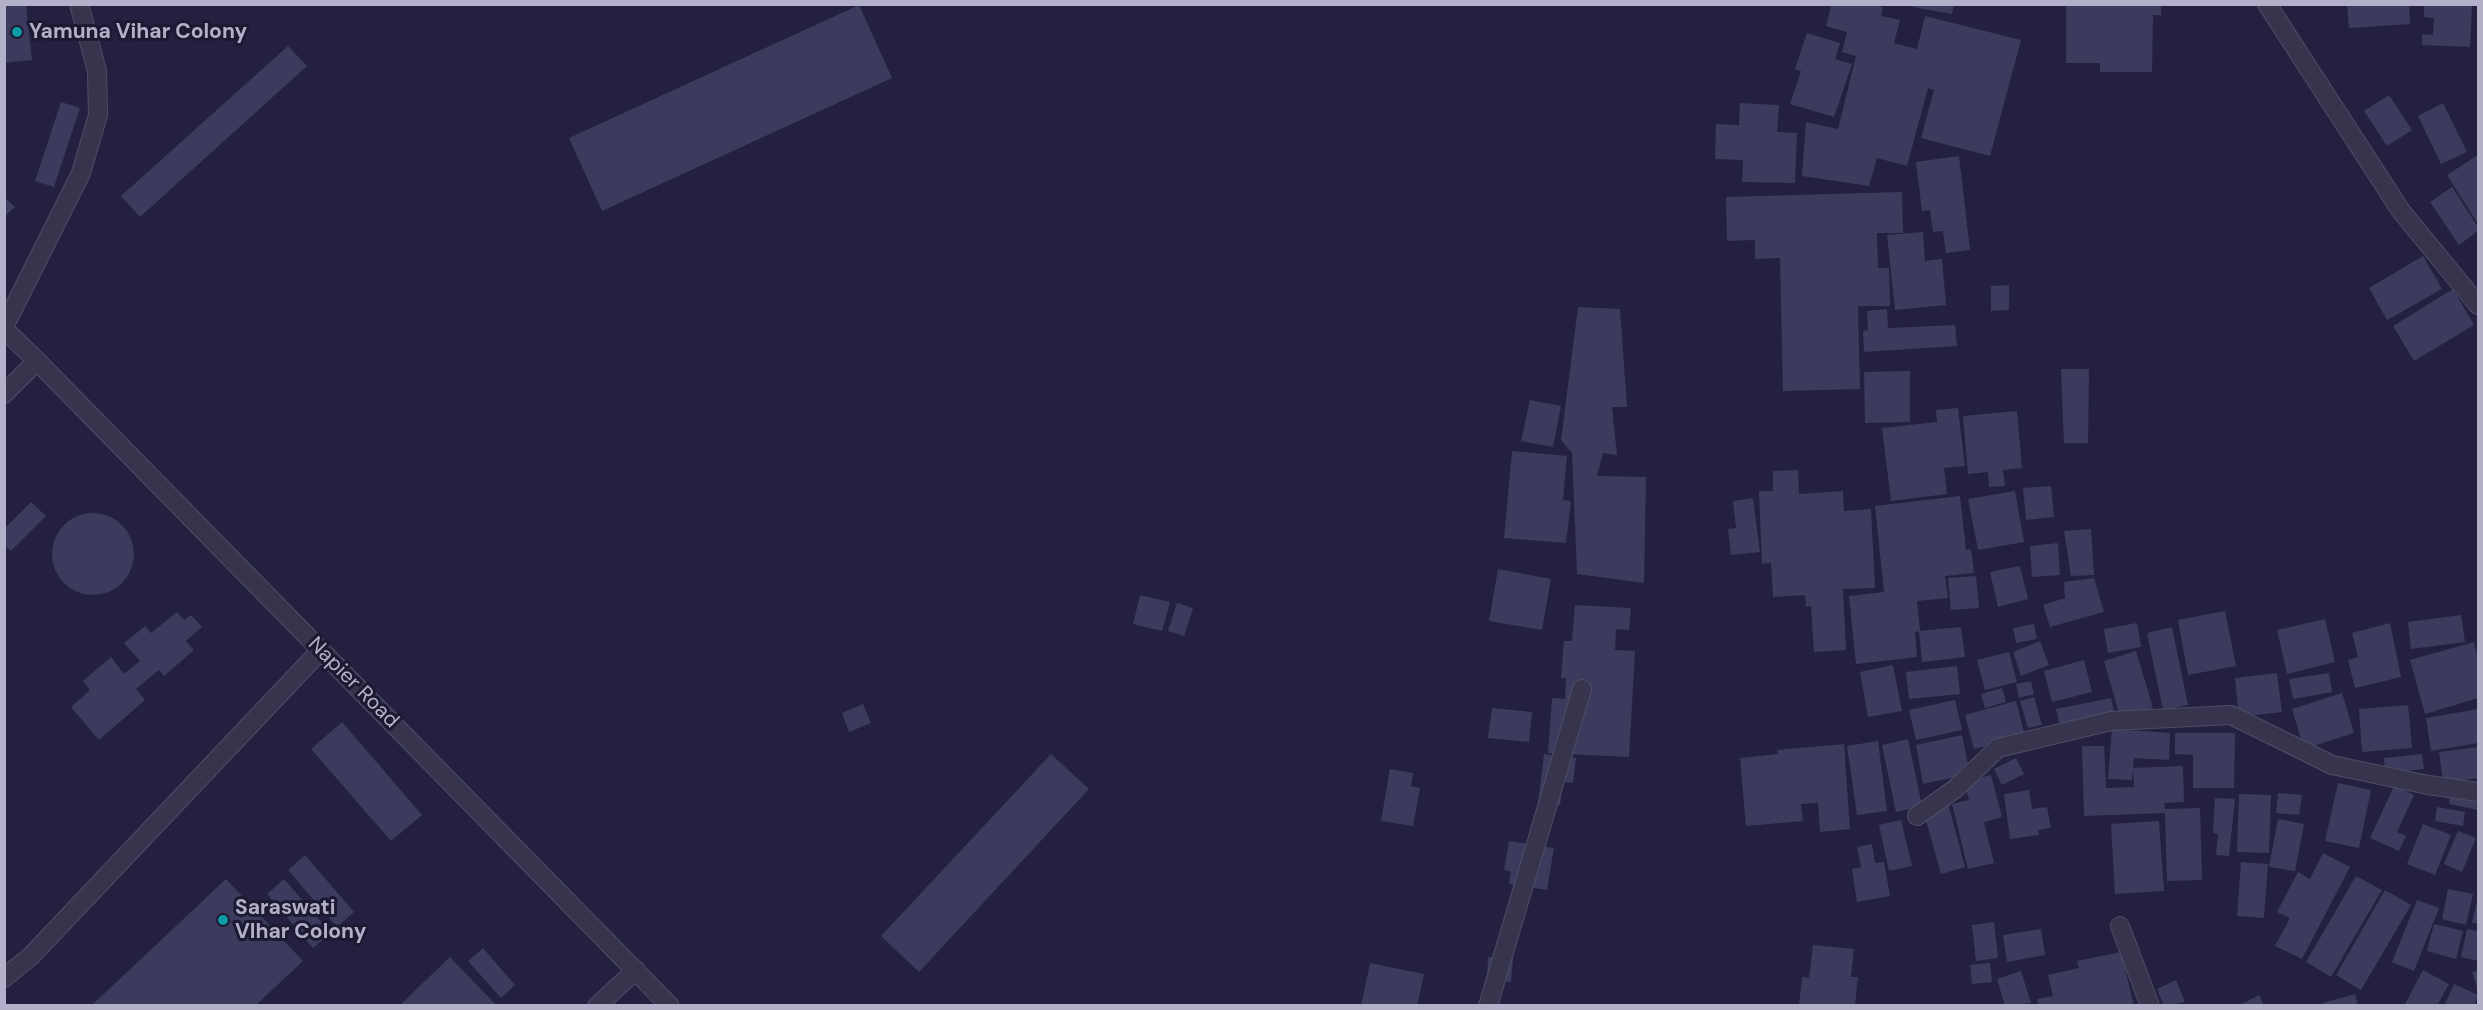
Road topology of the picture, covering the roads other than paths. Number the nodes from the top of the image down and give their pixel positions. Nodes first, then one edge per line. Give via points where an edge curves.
1 (79, 4) edge
2 (2267, 4) edge
3 (2478, 305) edge
4 (4, 328) edge
5 (37, 361) junction
6 (4, 394) edge
7 (321, 650) junction
8 (1582, 689) dead end
9 (2478, 792) edge
10 (1917, 816) dead end
11 (2120, 926) dead end
12 (636, 970) junction
13 (4, 978) edge
14 (597, 1005) edge
15 (670, 1005) edge
16 (1488, 1005) edge
17 (2150, 1005) edge

1 - 4 street via 97,71 98,115 81,173
2 - 3 street via 2401,211
4 - 5 street, Napier Road
5 - 6 street
5 - 7 street, Napier Road
7 - 12 street, Napier Road
7 - 13 street via 31,956
8 - 16 street
9 - 10 street via 2332,765 2231,715 2111,721 1998,748 1955,789
11 - 17 street
12 - 14 street
12 - 15 street, Napier Road

